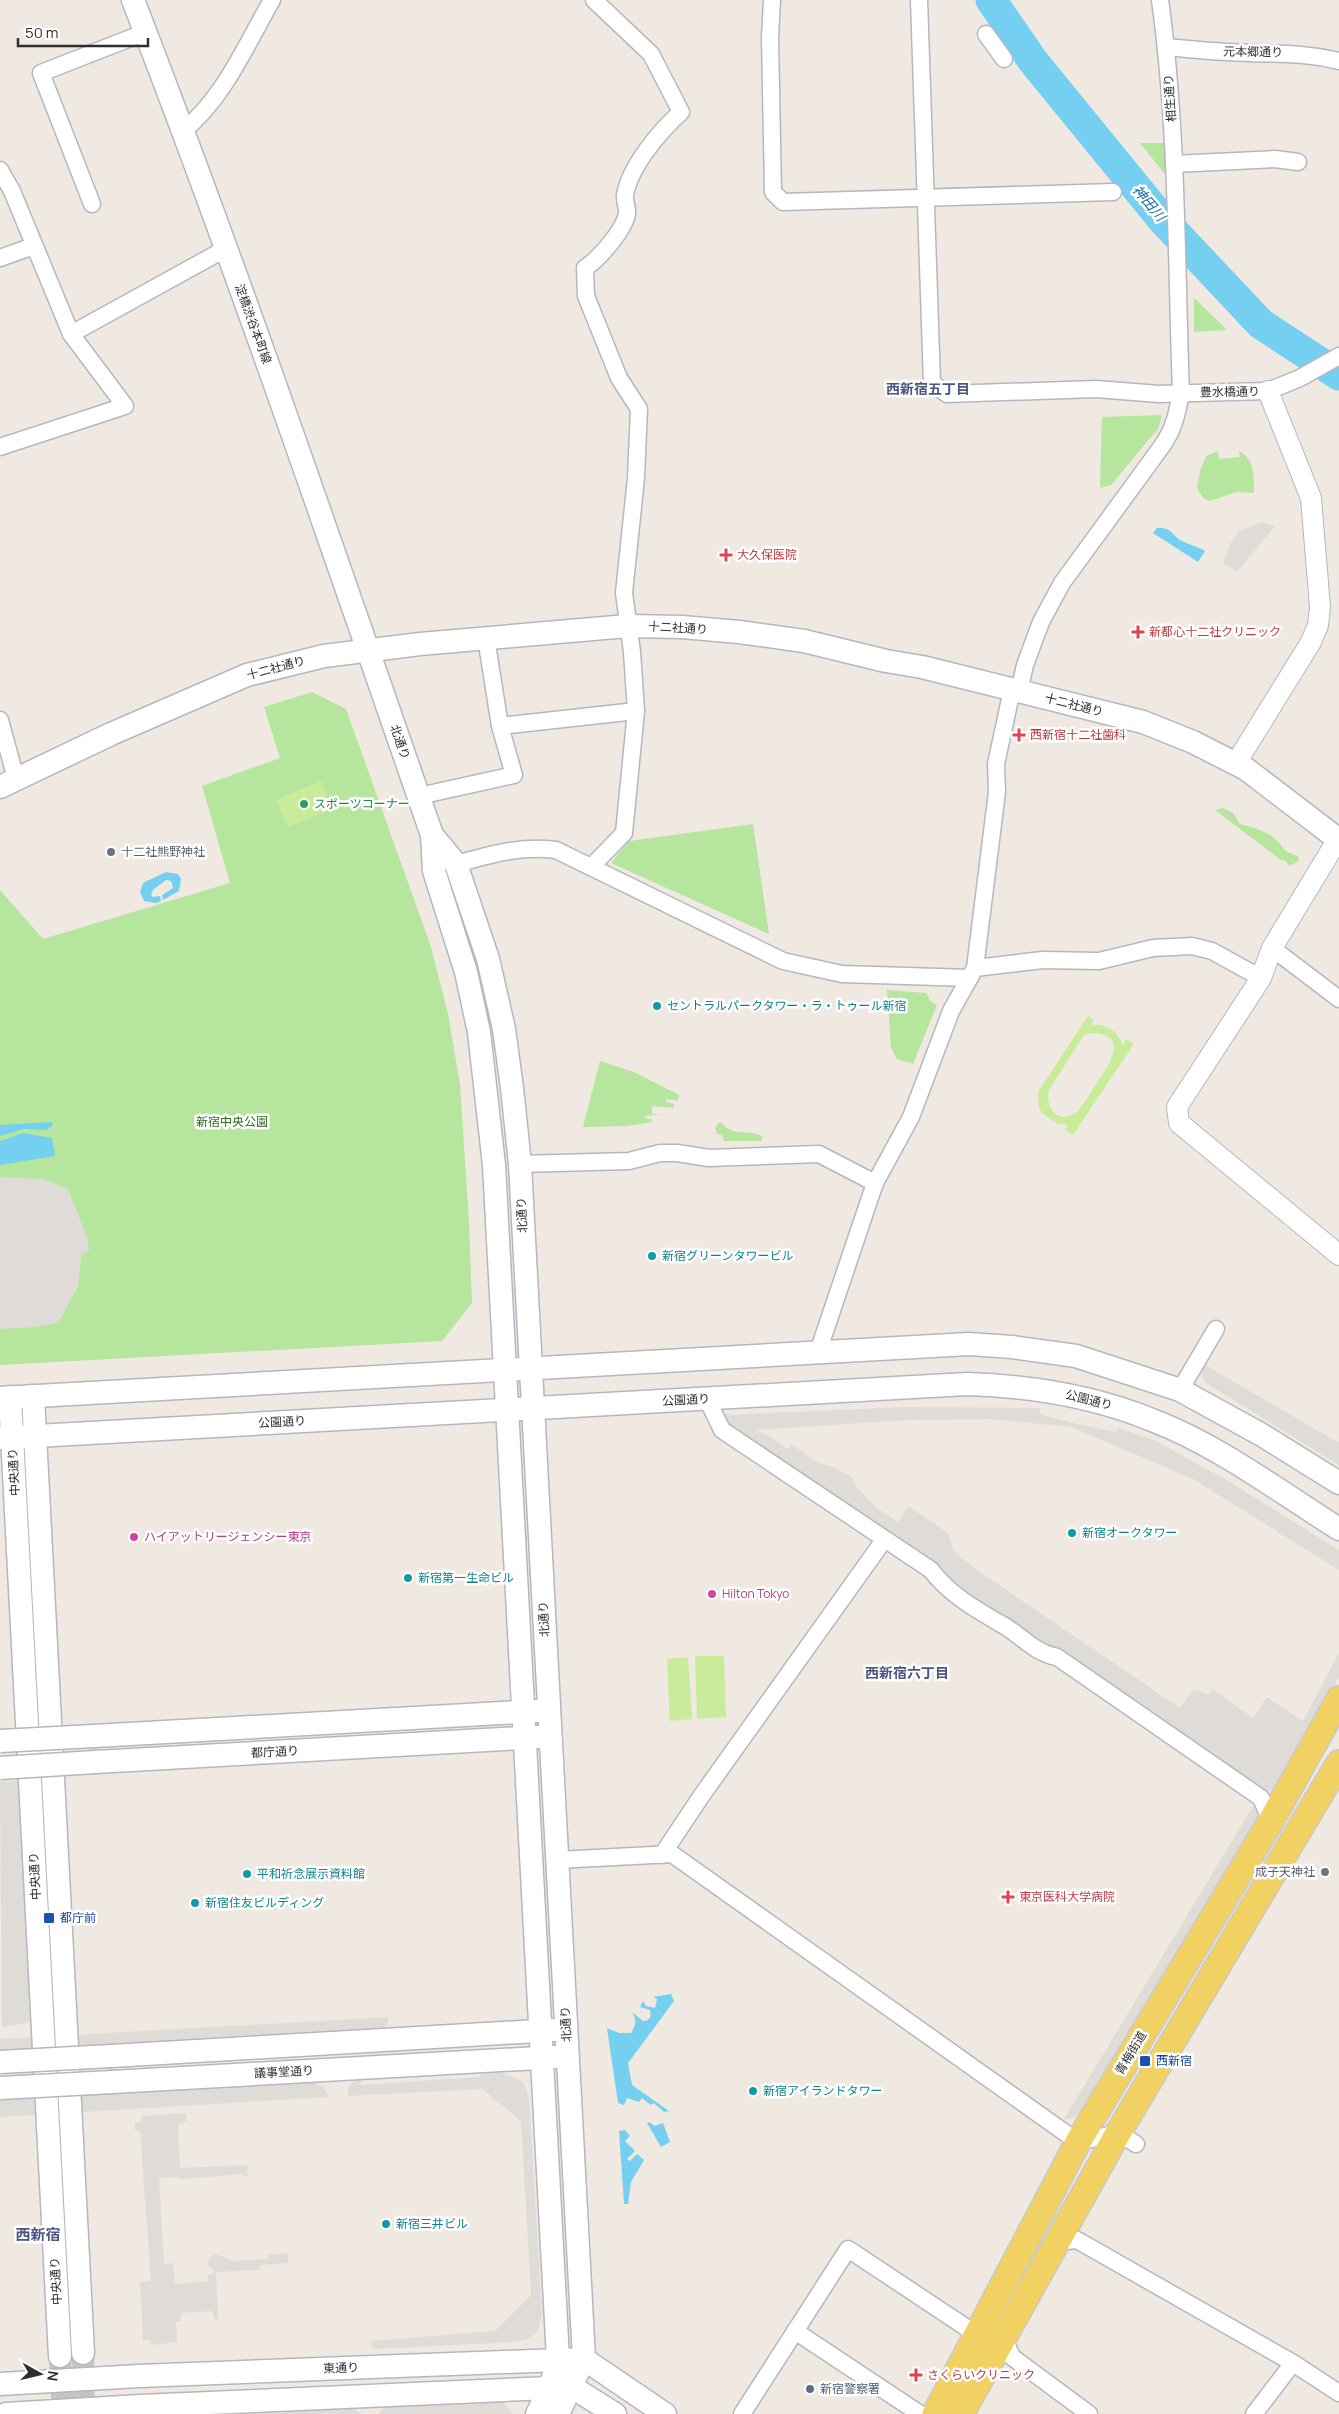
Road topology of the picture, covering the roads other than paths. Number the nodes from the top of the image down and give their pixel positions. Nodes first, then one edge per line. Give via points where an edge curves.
1 (133, 0) edge
2 (272, 0) edge
3 (594, 0) edge
4 (772, 0) edge
5 (919, 0) edge
6 (1160, 0) edge
7 (146, 32) junction
8 (986, 34) dead end
9 (1166, 42) junction
10 (1004, 59) dead end
11 (1339, 61) edge
12 (183, 131) junction
13 (1298, 162) dead end
14 (1174, 164) junction
15 (0, 170) edge
16 (6, 192) edge
17 (1113, 192) dead end
18 (925, 198) junction
19 (92, 204) dead end
20 (36, 248) junction
21 (226, 248) junction
22 (0, 258) edge
23 (71, 334) junction
24 (1339, 356) edge
25 (1268, 391) junction
26 (1181, 393) junction
27 (0, 447) edge
28 (627, 626) junction
29 (486, 638) junction
30 (368, 650) junction
31 (1016, 690) junction
32 (636, 711) junction
33 (0, 720) edge
34 (500, 726) junction
35 (1236, 763) junction
36 (8, 783) edge
37 (419, 796) junction
38 (432, 835) junction
39 (1338, 839) edge
40 (456, 864) junction
41 (591, 867) junction
42 (1272, 948) junction
43 (973, 973) junction
44 (1261, 978) junction
45 (1339, 998) edge
46 (520, 1164) junction
47 (875, 1183) junction
48 (1339, 1255) edge
49 (1216, 1329) dead end
50 (818, 1352) junction
51 (530, 1368) junction
52 (505, 1370) junction
53 (1180, 1390) junction
54 (33, 1396) junction
55 (5, 1397) edge
56 (707, 1398) junction
57 (532, 1408) junction
58 (507, 1410) junction
59 (35, 1436) junction
60 (6, 1438) edge
61 (1339, 1483) edge
62 (1339, 1529) edge
63 (884, 1540) junction
64 (1339, 1699) edge
65 (549, 1711) junction
66 (523, 1712) junction
67 (550, 1736) junction
68 (524, 1738) junction
69 (0, 1741) edge
70 (1339, 1763) edge
71 (0, 1768) edge
72 (1271, 1821) junction
73 (662, 1855) junction
74 (557, 1860) junction
75 (566, 2030) junction
76 (540, 2031) junction
77 (567, 2056) junction
78 (542, 2058) junction
79 (0, 2062) edge
80 (0, 2088) edge
81 (1126, 2139) junction
82 (1078, 2142) junction
83 (1056, 2242) junction
84 (795, 2331) junction
85 (976, 2334) junction
86 (1003, 2336) junction
87 (83, 2353) tunnel mouth
88 (60, 2356) tunnel mouth
89 (558, 2359) junction
90 (584, 2359) junction
91 (1293, 2363) junction
92 (78, 2380) junction
93 (0, 2384) edge
94 (561, 2388) junction
95 (1339, 2393) edge
96 (97, 2411) edge
97 (58, 2412) edge
98 (6, 2414) edge
99 (537, 2414) edge
100 (558, 2414) edge
101 (615, 2414) edge
102 (665, 2414) edge
103 (742, 2414) edge
104 (920, 2414) edge
105 (935, 2414) edge
106 (961, 2414) edge
107 (1089, 2414) edge
108 (1254, 2414) edge

1 - 7 main road, 淀橋渋谷本町線
2 - 12 street via 222,89
3 - 28 street via 651,54 680,112 637,165 625,195 627,214 609,246 585,268 586,296 619,378 639,409 636,478 624,593
4 - 18 street via 773,192 783,202
5 - 18 street
6 - 9 street, 相生通り
7 - 12 main road, 淀橋渋谷本町線
7 - 19 street via 41,73
8 - 10 street
9 - 11 street, 元本郷通り via 1229,52 1309,54
9 - 14 street, 相生通り
12 - 21 main road, 淀橋渋谷本町線
13 - 14 street
14 - 26 street, 相生通り
15 - 16 street
16 - 20 street
17 - 18 street
18 - 26 street, 豊水橋通り via 932,383 947,394 1096,389
20 - 22 street
20 - 23 street
21 - 23 street
21 - 30 main road, 淀橋渋谷本町線
23 - 27 street via 124,406
24 - 25 street, 豊水橋通り
25 - 26 street, 豊水橋通り
25 - 35 street via 1311,498 1320,607 1318,626 1311,642
26 - 31 street via 1172,432 1062,583 1041,622
28 - 29 main road, 十二社通り
28 - 31 main road, 十二社通り via 682,627 804,641
28 - 32 street
29 - 30 main road, 十二社通り
29 - 34 street
30 - 36 main road, 十二社通り via 324,656 247,675
30 - 37 main road, 北通り
31 - 35 main road, 十二社通り via 1142,722
31 - 43 street via 996,764 997,792
32 - 34 street
32 - 41 street via 624,833
33 - 36 street
34 - 37 street via 514,775
35 - 39 main road, 十二社通り
37 - 38 main road, 北通り
38 - 40 main road, 北通り
38 - 52 main road, 北通り via 434,871 466,972 486,1081
39 - 42 street
40 - 41 street via 503,851 540,848 556,850
40 - 46 main road, 北通り via 488,959 504,1029
41 - 43 street via 783,961 842,974
42 - 44 street
42 - 45 street
43 - 44 street via 1043,960 1099,961 1153,948 1192,946 1212,951
43 - 47 street via 952,1011 911,1118
44 - 48 street via 1177,1107 1179,1123
46 - 47 street via 629,1161 660,1153 709,1158 819,1154
46 - 51 main road, 北通り
47 - 50 street
49 - 53 street
50 - 51 main road
50 - 53 main road via 968,1344 1012,1346 1076,1356
51 - 52 main road
51 - 57 main road, 北通り
52 - 54 main road
52 - 58 main road, 北通り
53 - 61 main road via 1262,1435
54 - 55 main road
54 - 59 main road, 中央通り
55 - 60 main road, 中央通り
56 - 57 main road, 公園通り
56 - 62 main road, 公園通り via 967,1384 1050,1390 1154,1420 1209,1448
56 - 63 street via 722,1430
57 - 58 main road, 公園通り
57 - 65 main road, 北通り
58 - 59 main road, 公園通り
58 - 66 main road, 北通り
59 - 60 main road, 公園通り
59 - 87 main road, 中央通り
60 - 88 main road, 中央通り
63 - 72 street via 931,1570 943,1586 990,1619 1045,1655 1057,1657 1261,1798
63 - 73 street
64 - 72 main road, 青梅街道
65 - 66 main road
65 - 67 main road, 北通り
66 - 68 main road, 北通り
66 - 69 main road, bridge
67 - 68 main road, 都庁通り
67 - 74 main road, 北通り
68 - 71 main road, 都庁通り, bridge
68 - 76 main road, 北通り
70 - 81 main road
72 - 82 main road, 青梅街道
73 - 74 street
73 - 82 street via 672,1854
74 - 75 main road, 北通り
75 - 76 main road, 議事堂通り
75 - 77 main road, 北通り
76 - 78 main road, 北通り
76 - 79 main road, 議事堂通り, bridge
77 - 78 main road, 議事堂通り
77 - 90 main road, 北通り
78 - 80 main road, 議事堂通り, bridge
78 - 89 main road, 北通り
81 - 82 street
81 - 83 main road
82 - 85 main road, 青梅街道
83 - 86 main road
83 - 91 street via 1078,2240
84 - 85 street via 848,2249
84 - 103 street
84 - 104 street
85 - 105 main road, 青梅街道
86 - 106 main road
86 - 107 street via 1012,2358
89 - 90 main road, 東通り
89 - 92 main road, 東通り
89 - 94 main road, 北通り
90 - 94 main road, 北通り
90 - 102 main road
91 - 95 street
91 - 108 street
92 - 93 main road, 東通り
92 - 96 main road
92 - 97 main road
94 - 96 main road
94 - 99 main road, 北通り
94 - 100 main road, 北通り
94 - 101 main road
96 - 97 main road
97 - 98 main road

